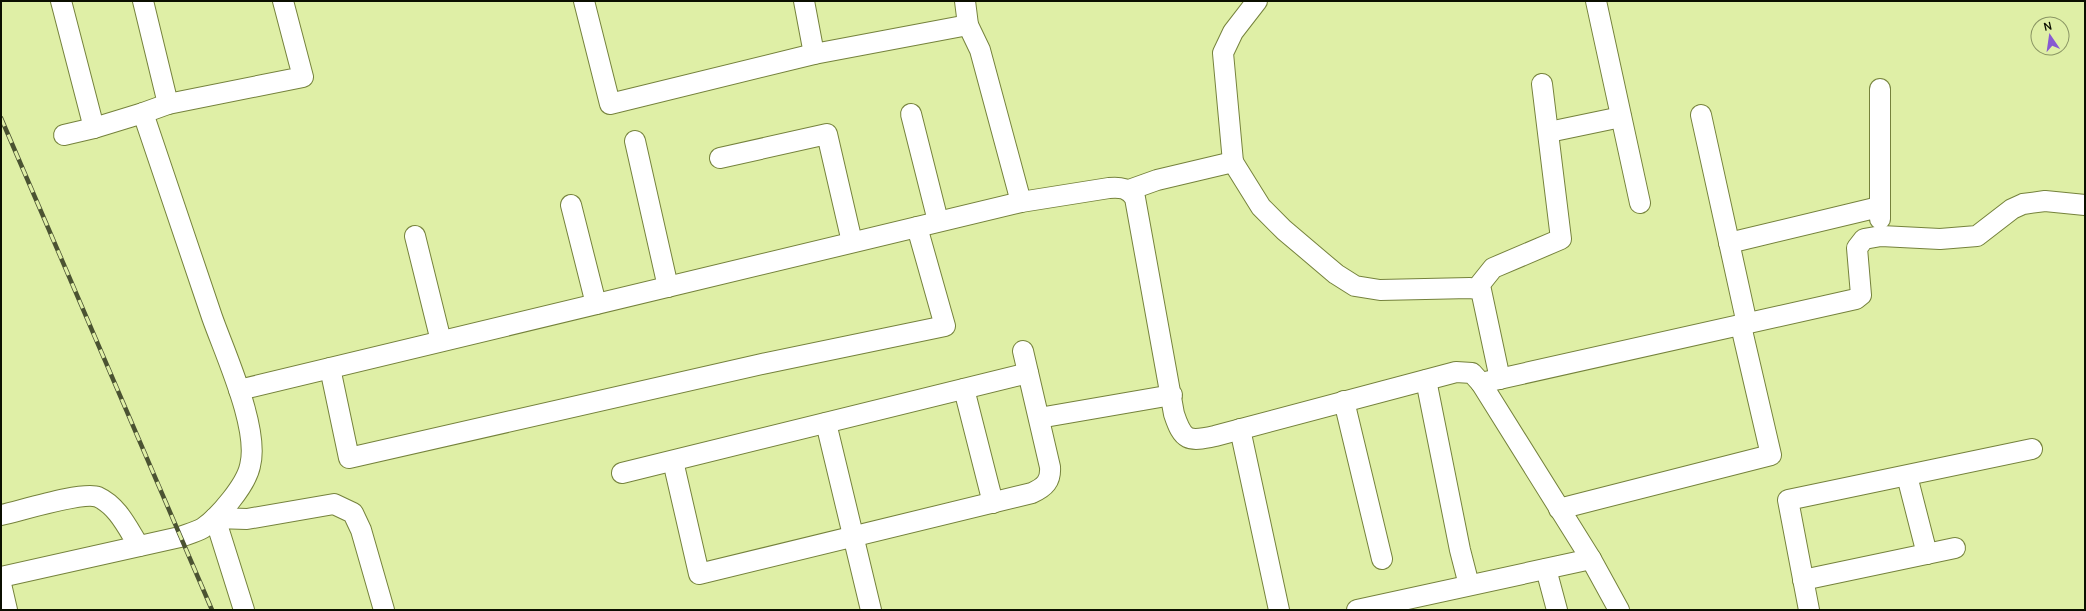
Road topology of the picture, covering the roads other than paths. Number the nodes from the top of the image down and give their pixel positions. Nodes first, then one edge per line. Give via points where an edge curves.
1 (61, 1) edge
2 (143, 1) edge
3 (283, 1) edge
4 (584, 1) edge
5 (804, 1) edge
6 (965, 1) edge
7 (1257, 1) edge
8 (1596, 1) edge
9 (968, 25) junction
10 (814, 54) junction
11 (1542, 84) dead end
12 (1880, 89) dead end
13 (168, 104) junction
14 (143, 113) junction
15 (912, 114) dead end
16 (1701, 115) dead end
17 (1621, 117) junction
18 (94, 128) junction
19 (1549, 132) junction
20 (64, 135) dead end
21 (635, 141) dead end
22 (720, 158) dead end
23 (1233, 162) junction
24 (1129, 190) junction
25 (1021, 202) junction
26 (1640, 203) dead end
27 (571, 205) dead end
28 (2085, 205) edge
29 (1879, 207) junction
30 (938, 221) junction
31 (917, 226) junction
32 (415, 236) dead end
33 (1881, 236) junction
34 (852, 242) junction
35 (1729, 243) junction
36 (668, 286) junction
37 (1477, 288) junction
38 (596, 304) junction
39 (1744, 325) junction
40 (442, 341) junction
41 (1023, 351) dead end
42 (330, 368) junction
43 (1028, 373) junction
44 (1500, 379) junction
45 (1426, 380) junction
46 (1481, 383) junction
47 (964, 389) junction
48 (239, 390) junction
49 (1172, 395) junction
50 (1344, 401) junction
51 (1039, 418) junction
52 (826, 423) junction
53 (1240, 429) junction
54 (2032, 449) dead end
55 (673, 461) junction
56 (622, 473) dead end
57 (1907, 476) junction
58 (993, 503) junction
59 (1559, 509) junction
60 (1, 515) edge
61 (215, 518) junction
62 (854, 536) junction
63 (139, 546) junction
64 (1955, 548) dead end
65 (1926, 554) junction
66 (1382, 559) dead end
67 (1591, 559) junction
68 (1546, 569) junction
69 (1, 577) edge
70 (1803, 580) junction
71 (1, 584) edge
72 (1469, 585) junction
73 (6, 610) edge
74 (244, 610) edge
75 (384, 610) edge
76 (871, 610) edge
77 (1279, 610) edge
78 (1357, 610) edge
79 (1557, 610) edge
80 (1619, 610) edge
81 (1809, 610) edge

1 - 18 street
2 - 13 street
3 - 13 street via 303,77
4 - 10 street via 610,104
5 - 10 street
6 - 9 street
7 - 23 street via 1233,32 1223,53
8 - 17 street
9 - 10 street
9 - 25 street via 980,50
11 - 19 street
12 - 29 street
13 - 14 street
14 - 18 street
14 - 48 street via 221,345
15 - 30 street
16 - 35 street
17 - 19 street
17 - 26 street
18 - 20 street
19 - 37 street via 1561,238 1493,268
21 - 36 street
22 - 34 street via 827,134
23 - 24 street via 1157,180
23 - 37 street via 1261,207 1336,274 1355,286 1394,290
24 - 25 street via 1109,188
24 - 49 street via 1135,198
25 - 30 street
27 - 38 street
28 - 33 street via 2045,201 2023,204 2012,209 1977,236 1967,238
29 - 33 street
29 - 35 street
30 - 31 street
31 - 34 street
31 - 42 street via 946,326 762,364 350,458
32 - 40 street
33 - 39 street via 1864,239 1857,248 1862,286 1861,295 1856,299
34 - 36 street
35 - 39 street
36 - 38 street
37 - 44 street via 1482,294
38 - 40 street
39 - 44 street
39 - 59 street via 1771,455
40 - 42 street
41 - 43 street
42 - 48 street
43 - 47 street
43 - 51 street
44 - 46 street
45 - 46 street via 1456,372 1472,373
45 - 50 street
45 - 72 street
46 - 59 street
47 - 52 street
47 - 58 street
48 - 61 street via 251,445 251,465 244,481
49 - 51 street
49 - 53 street via 1174,414 1180,431 1186,438 1195,440
50 - 53 street
50 - 66 street
51 - 58 street via 1050,467 1048,483 1032,493
52 - 55 street
52 - 62 street
53 - 77 street
54 - 57 street
55 - 56 street
55 - 62 street via 699,574
57 - 65 street
57 - 70 street via 1788,500
58 - 62 street
59 - 67 street
60 - 63 street via 82,496 97,497 121,517
61 - 63 street via 202,528 180,537
61 - 74 street
61 - 75 street via 247,519 334,504 353,513 361,530
62 - 76 street
63 - 69 street
64 - 65 street
65 - 70 street
67 - 68 street
67 - 80 street
68 - 72 street
68 - 79 street
70 - 81 street
71 - 73 street
72 - 78 street

